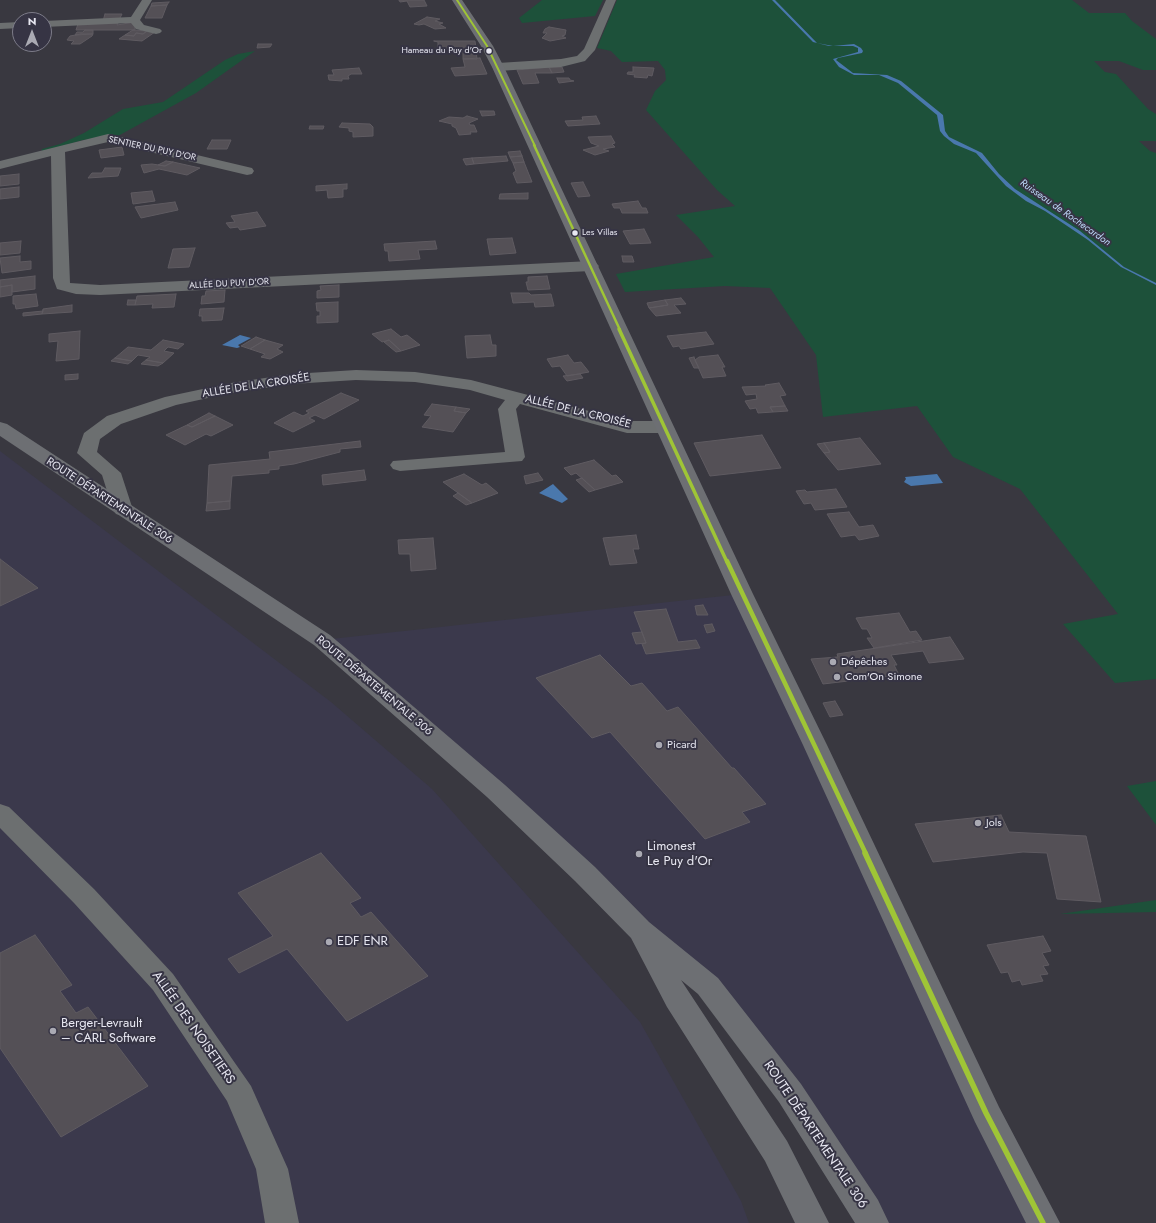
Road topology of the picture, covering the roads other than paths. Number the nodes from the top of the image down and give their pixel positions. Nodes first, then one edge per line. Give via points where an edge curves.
1 (147, 0) edge
2 (456, 0) edge
3 (611, 0) edge
4 (134, 20) junction
5 (52, 24) edge
6 (12, 25) edge
7 (0, 26) edge
8 (156, 31) dead end
9 (498, 67) junction
10 (58, 150) junction
11 (0, 165) edge
12 (247, 171) dead end
13 (591, 266) junction
14 (516, 396) junction
15 (664, 427) junction
16 (0, 428) edge
17 (400, 465) dead end
18 (123, 510) junction
19 (0, 813) edge
20 (638, 929) junction
21 (986, 1113) junction
22 (282, 1223) edge
23 (812, 1223) edge
24 (872, 1223) edge
25 (1030, 1223) edge
26 (1044, 1223) edge

1 - 4 street
2 - 9 main road via 484,40
3 - 9 street via 589,50 580,59 561,64
4 - 5 street
4 - 8 street via 140,27
6 - 7 street
9 - 13 main road
10 - 11 street
10 - 12 street, SENTIER DU PUY D'OR via 108,138
10 - 13 street, ALLÉE DU PUY D'OR via 61,278 63,286 76,289 100,290
13 - 15 main road
14 - 15 street, ALLÉE DE LA CROISÉE via 628,427
14 - 17 street, ALLÉE DE LA CROISÉE via 507,409 515,457
14 - 18 street, ALLÉE DE LA CROISÉE via 471,385 415,377 356,375 292,379 231,388 171,401 114,420 90,437 87,453 111,474
15 - 21 main road
16 - 18 main road, ROUTE DÉPARTEMENTALE 306
18 - 20 main road, ROUTE DÉPARTEMENTALE 306 via 322,640 496,791 585,874
19 - 22 street, ALLÉE DES NOISETIERS via 84,896 164,982 240,1095 272,1169
20 - 23 main road, ROUTE DÉPARTEMENTALE 306 via 677,999 776,1151
20 - 24 main road, ROUTE DÉPARTEMENTALE 306 via 708,986 790,1093
21 - 25 main road
21 - 26 main road

